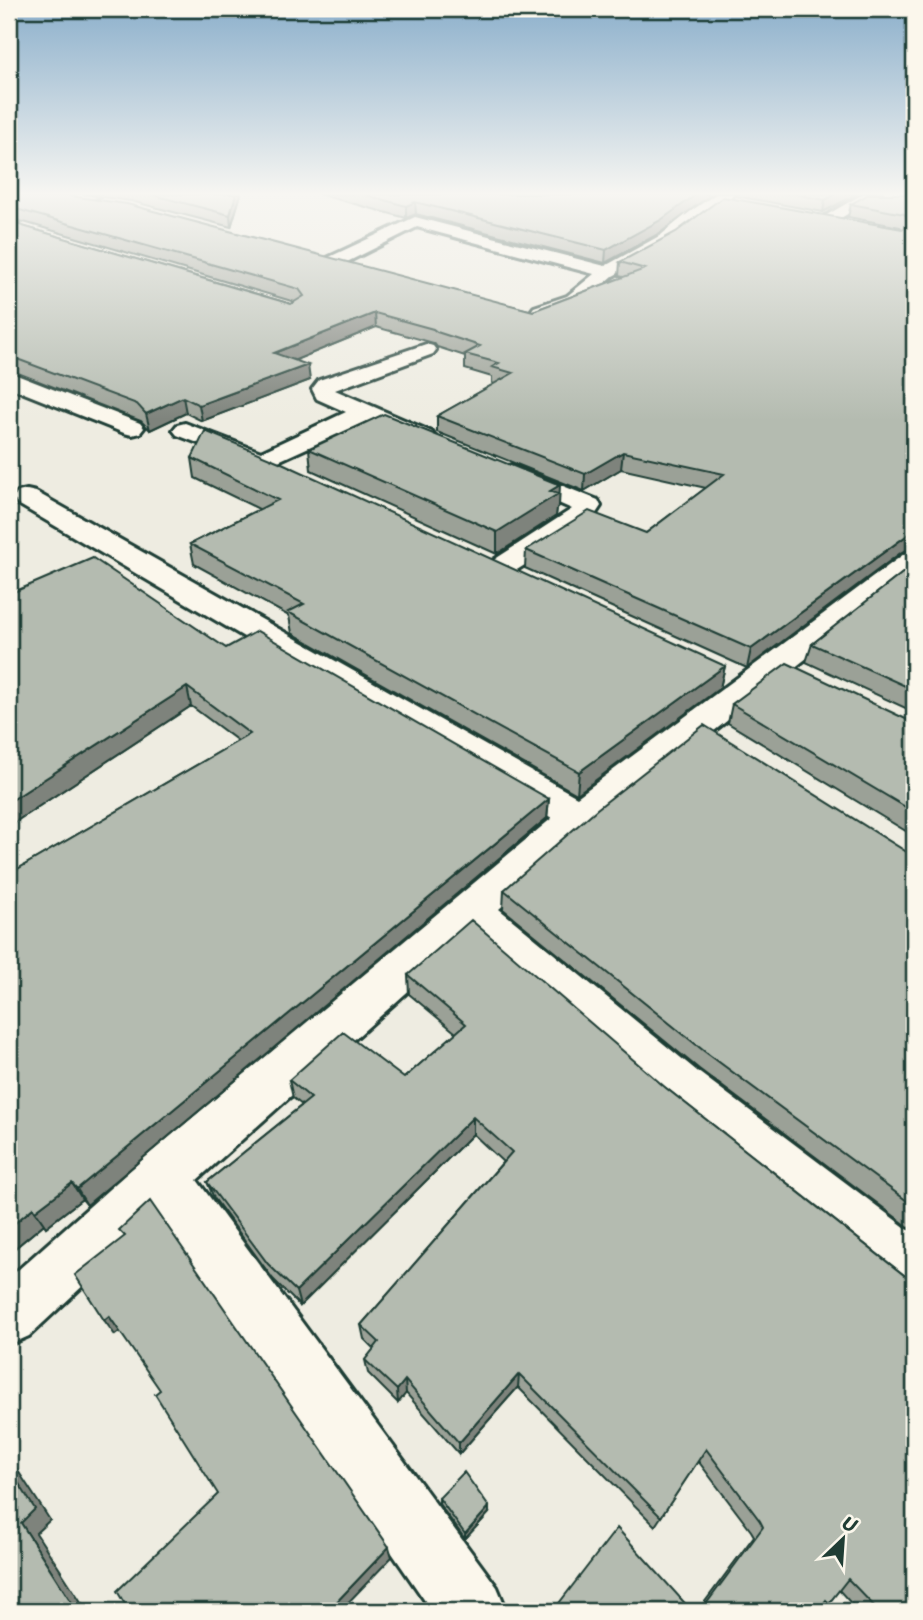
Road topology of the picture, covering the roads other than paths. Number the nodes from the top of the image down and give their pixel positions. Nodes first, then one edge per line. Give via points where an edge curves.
1 (598, 270) edge
2 (611, 270) edge
3 (607, 272) junction
4 (520, 310) edge
5 (426, 350) dead end
6 (9, 379) edge
7 (363, 413) junction
8 (132, 428) dead end
9 (185, 429) dead end
10 (451, 448) edge
11 (263, 460) junction
12 (488, 463) edge
13 (296, 476) edge
14 (27, 498) dead end
15 (914, 560) edge
16 (499, 569) edge
17 (579, 816) junction
18 (471, 910) junction
19 (163, 1176) junction
20 (914, 1268) edge
21 (9, 1316) edge
22 (473, 1611) edge

1 - 3 street
2 - 3 street
3 - 4 street via 590,289 560,306 533,313
5 - 7 street via 323,389
6 - 8 street
7 - 10 street
7 - 11 street
9 - 11 street
11 - 13 street
12 - 16 street via 588,506 579,518
14 - 17 street
15 - 17 street via 764,675 712,733
17 - 18 street
18 - 19 street
18 - 20 street via 680,1087
19 - 21 street
19 - 22 street

